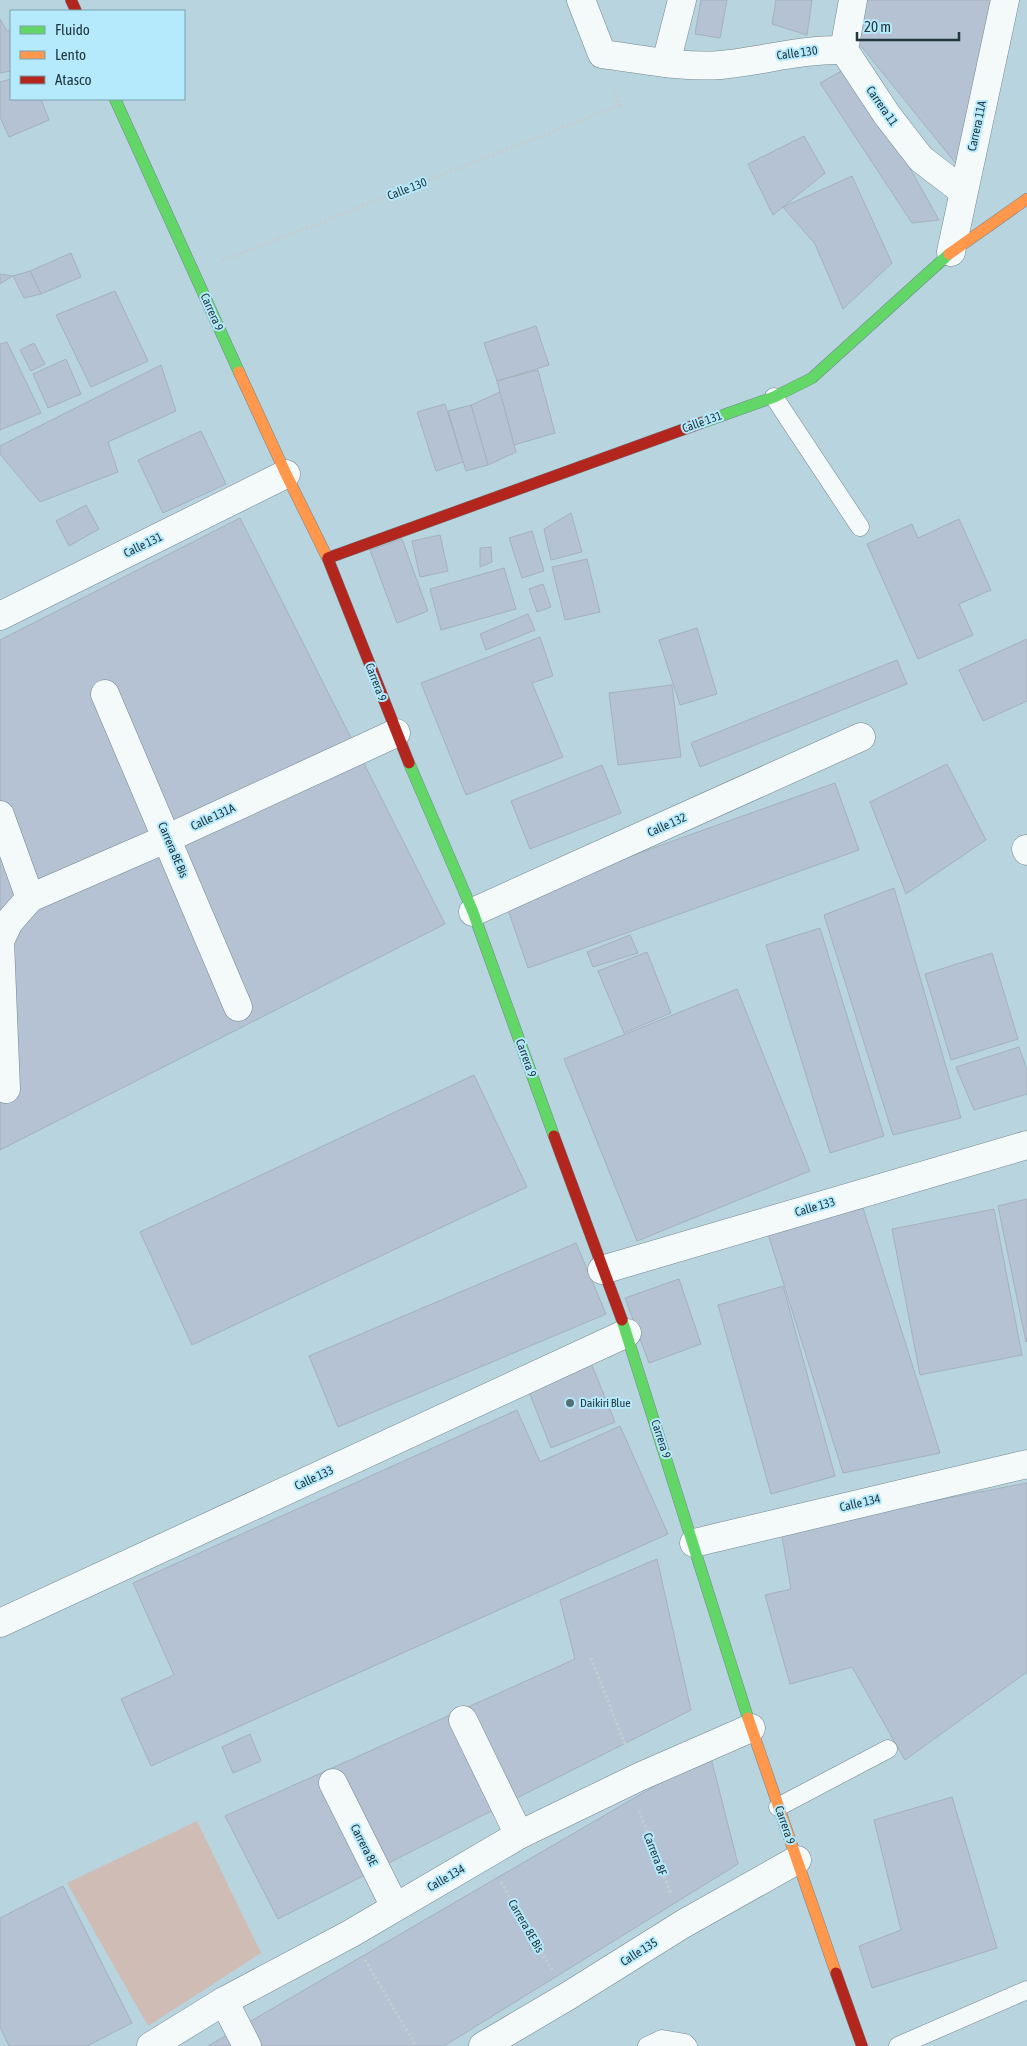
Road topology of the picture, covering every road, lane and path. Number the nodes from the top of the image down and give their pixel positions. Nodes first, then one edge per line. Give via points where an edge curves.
1 (581, 0) edge
2 (682, 0) edge
3 (853, 0) edge
4 (1005, 0) edge
5 (844, 50) junction
6 (666, 63) junction
7 (115, 100) edge
8 (620, 105) dead end
9 (963, 191) junction
10 (1027, 199) edge
11 (952, 252) junction
12 (194, 272) junction
13 (774, 397) junction
14 (286, 474) junction
15 (860, 527) dead end
16 (328, 558) junction
17 (0, 616) edge
18 (106, 694) dead end
19 (396, 733) junction
20 (861, 738) dead end
21 (0, 815) edge
22 (168, 838) junction
23 (30, 898) junction
24 (473, 912) junction
25 (238, 1008) dead end
26 (6, 1090) dead end
27 (1027, 1145) edge
28 (602, 1270) junction
29 (628, 1333) junction
30 (1027, 1464) edge
31 (694, 1543) junction
32 (0, 1623) edge
33 (591, 1658) dead end
34 (463, 1720) dead end
35 (751, 1728) junction
36 (888, 1749) dead end
37 (634, 1780) junction
38 (333, 1783) dead end
39 (778, 1807) junction
40 (518, 1835) junction
41 (487, 1855) junction
42 (797, 1860) junction
43 (395, 1907) junction
44 (683, 1924) junction
45 (350, 1934) junction
46 (1027, 1990) edge
47 (568, 1996) junction
48 (224, 2001) junction
49 (151, 2046) edge
50 (247, 2046) edge
51 (416, 2046) edge
52 (483, 2046) edge
53 (647, 2046) edge
54 (688, 2046) edge
55 (862, 2046) edge
56 (898, 2046) edge

1 - 6 street, Calle 130 via 602,54
2 - 6 street
3 - 5 street
4 - 9 street, Carrera 11A
5 - 6 street, Calle 130 via 820,49 720,65
5 - 9 street, Carrera 11 via 920,159
7 - 12 street, Carrera 9
8 - 12 path, Calle 130
9 - 11 street, Carrera 11A
10 - 11 street, Calle 131
11 - 13 street, Calle 131 via 812,378
12 - 14 street, Carrera 9
13 - 15 lane
13 - 16 street, Calle 131
14 - 16 street, Carrera 9
14 - 17 street, Calle 131
16 - 19 street, Carrera 9
18 - 22 street, Carrera 8E Bis
19 - 22 street, Calle 131A
19 - 24 street, Carrera 9
20 - 24 street, Calle 132
21 - 23 street
22 - 23 street, Calle 131A
22 - 25 street, Carrera 8E Bis
23 - 26 street via 9,922 0,941
24 - 28 street, Carrera 9
27 - 28 street, Calle 133
28 - 29 street, Carrera 9
29 - 31 street, Carrera 9
29 - 32 street, Calle 133
30 - 31 street, Calle 134
31 - 35 street, Carrera 9
33 - 37 path, Carrera 8F
34 - 40 street
35 - 37 street, Calle 134
35 - 39 street, Carrera 9
36 - 39 lane
37 - 40 street, Calle 134
37 - 44 path, Carrera 8F via 650,1842
38 - 43 street, Carrera 8E
39 - 42 street, Carrera 9
40 - 41 street, Calle 134
41 - 43 street, Calle 134
41 - 47 path, Carrera 8E Bis via 527,1931
42 - 44 street, Calle 135
42 - 55 street, Carrera 9
43 - 45 street, Calle 134
44 - 47 street, Calle 135
45 - 48 street, Calle 134
45 - 51 path
46 - 56 lane
47 - 52 street, Calle 135
48 - 49 street, Calle 134
48 - 50 street
53 - 54 lane via 662,2039

